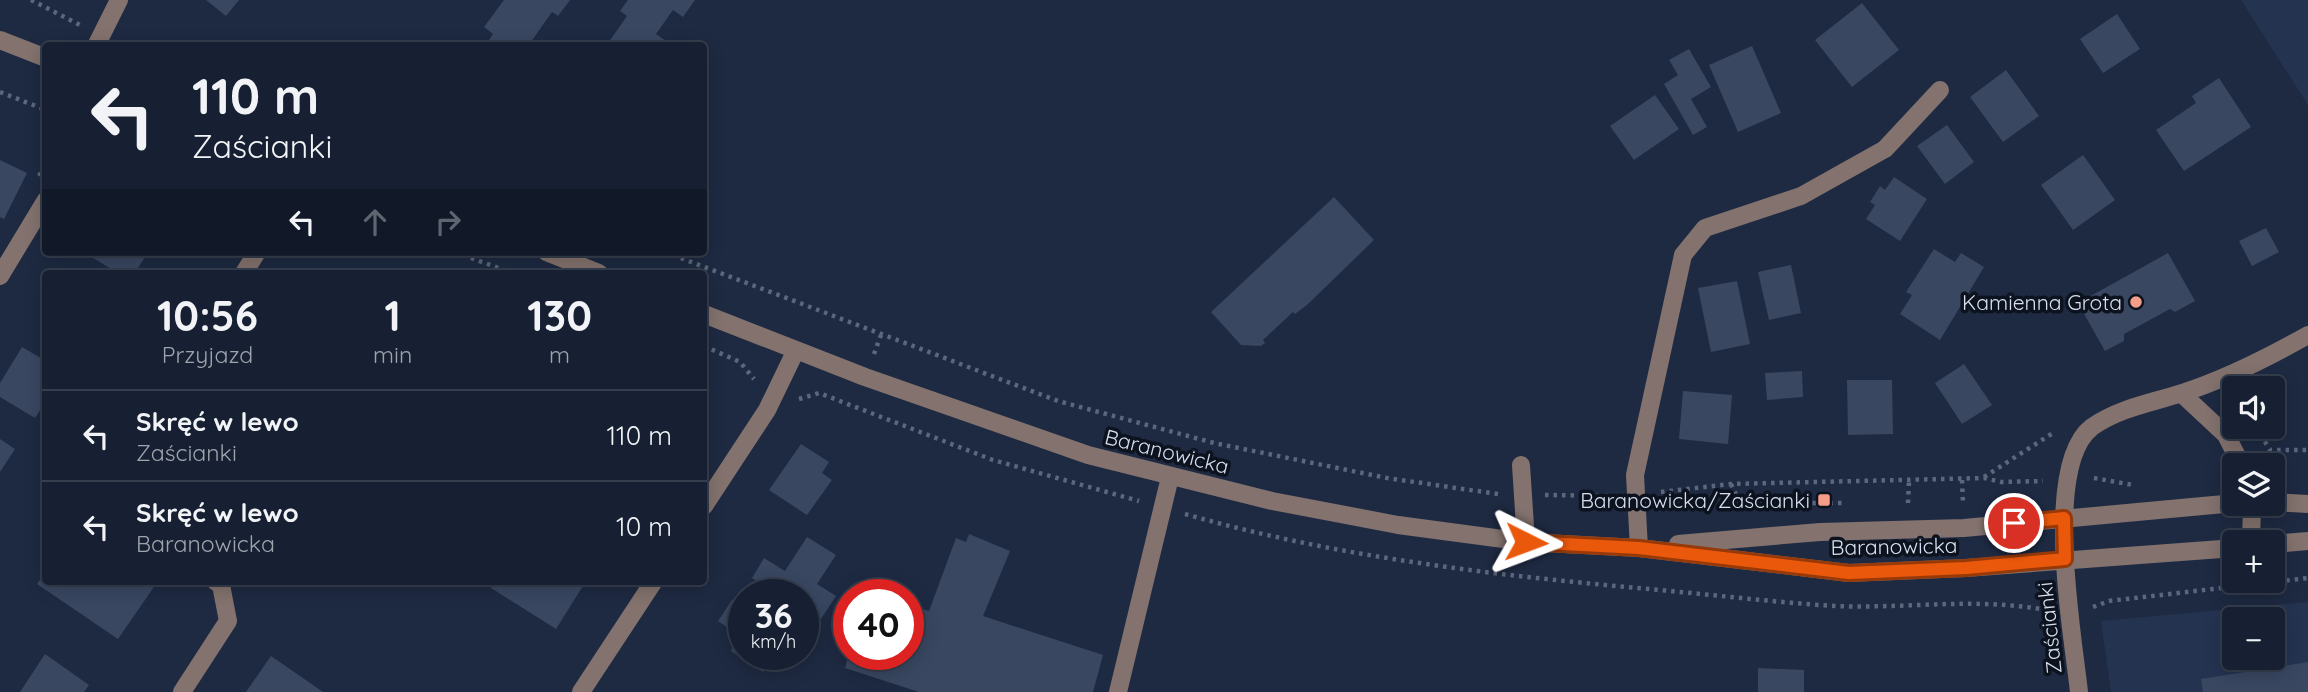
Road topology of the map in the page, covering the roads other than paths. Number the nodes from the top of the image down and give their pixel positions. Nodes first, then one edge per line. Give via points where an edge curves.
1 (119, 0) edge
2 (0, 40) edge
3 (98, 42) edge
4 (42, 56) edge
5 (1940, 90) dead end
6 (42, 207) edge
7 (556, 256) edge
8 (591, 270) edge
9 (0, 276) edge
10 (707, 315) edge
11 (2308, 335) edge
12 (796, 350) junction
13 (2182, 394) junction
14 (2235, 453) edge
15 (1521, 465) dead end
16 (1170, 477) junction
17 (707, 501) edge
18 (2285, 503) edge
19 (2222, 504) edge
20 (2308, 504) edge
21 (2064, 518) junction
22 (2308, 541) edge
23 (1526, 542) junction
24 (2285, 543) edge
25 (1639, 548) junction
26 (2222, 549) edge
27 (2065, 559) junction
28 (221, 585) edge
29 (651, 585) edge
30 (182, 692) edge
31 (581, 692) edge
32 (1118, 692) edge
33 (2079, 692) edge

1 - 3 street
2 - 4 street
5 - 25 street via 1885,149 1801,196 1705,228 1683,255 1635,475
6 - 9 street
7 - 8 street
10 - 12 street, Baranowicka
11 - 13 street, Zaścianki via 2253,365
12 - 16 street, Baranowicka via 1088,455
12 - 17 street via 767,410
13 - 14 street via 2226,435
13 - 21 street, Zaścianki via 2115,414 2090,429 2073,452
15 - 23 street
16 - 23 street, Baranowicka via 1398,525
16 - 32 street
18 - 20 street
19 - 21 street, Baranowicka
21 - 25 street, Baranowicka
21 - 27 street, Zaścianki
22 - 24 street
23 - 25 street, Baranowicka
25 - 27 street, Baranowicka via 1849,573
26 - 27 street, Baranowicka
27 - 33 street, Zaścianki
28 - 30 street via 228,621
29 - 31 street

